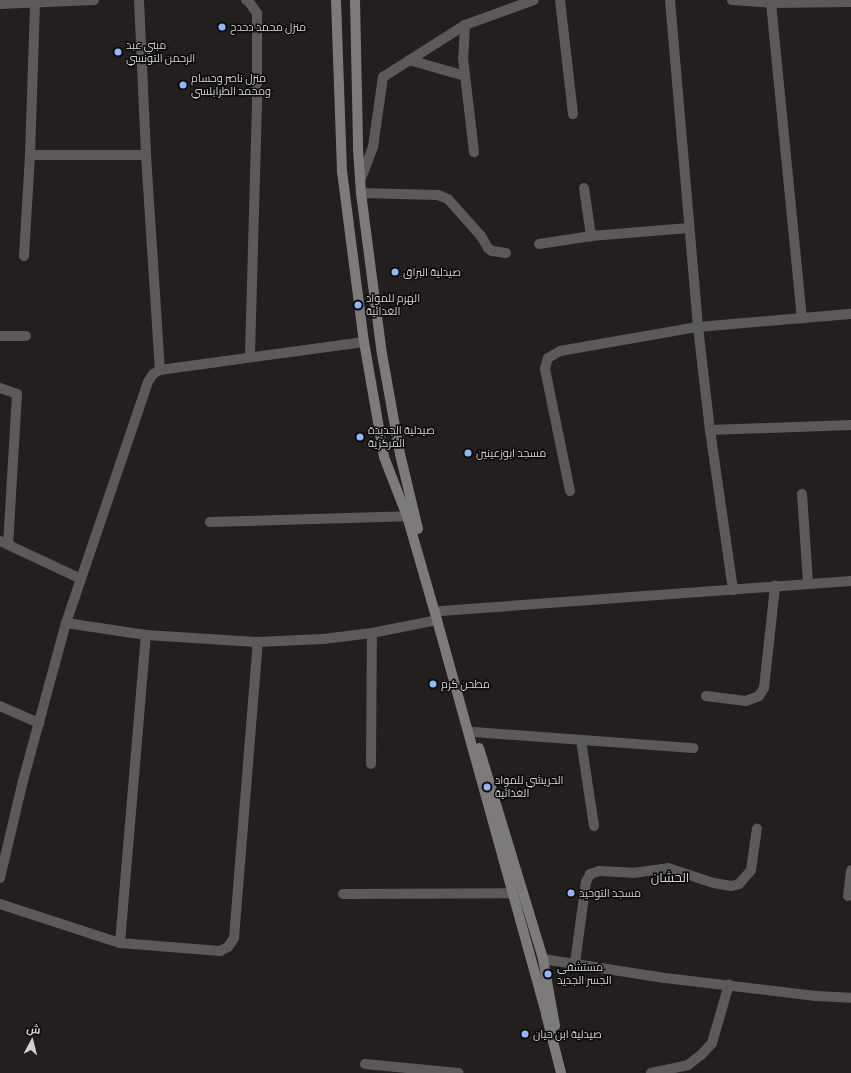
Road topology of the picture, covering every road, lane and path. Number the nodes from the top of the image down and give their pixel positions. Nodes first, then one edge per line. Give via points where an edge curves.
1 (94, 0) edge
2 (139, 0) edge
3 (246, 0) edge
4 (336, 0) edge
5 (355, 0) edge
6 (534, 0) edge
7 (560, 0) edge
8 (670, 0) edge
9 (732, 0) edge
10 (34, 2) junction
11 (851, 2) edge
12 (771, 3) junction
13 (0, 4) edge
14 (464, 25) junction
15 (409, 60) junction
16 (465, 76) junction
17 (573, 114) dead end
18 (474, 152) dead end
19 (30, 155) junction
20 (146, 156) junction
21 (360, 182) junction
22 (584, 188) dead end
23 (361, 193) junction
24 (689, 228) junction
25 (591, 236) junction
26 (539, 244) dead end
27 (506, 252) dead end
28 (24, 256) dead end
29 (851, 314) edge
30 (802, 318) junction
31 (698, 327) junction
32 (0, 336) edge
33 (26, 336) dead end
34 (364, 342) junction
35 (250, 357) junction
36 (160, 370) junction
37 (0, 388) edge
38 (851, 425) edge
39 (710, 430) junction
40 (570, 491) dead end
41 (802, 494) dead end
42 (411, 517) junction
43 (210, 522) dead end
44 (4, 543) edge
45 (81, 579) junction
46 (851, 581) edge
47 (808, 583) junction
48 (775, 586) junction
49 (733, 590) junction
50 (441, 611) junction
51 (437, 620) junction
52 (66, 623) junction
53 (372, 633) junction
54 (146, 635) junction
55 (258, 642) junction
56 (706, 696) dead end
57 (0, 706) edge
58 (39, 723) junction
59 (474, 732) junction
60 (581, 740) junction
61 (693, 748) dead end
62 (371, 764) dead end
63 (594, 826) dead end
64 (757, 828) dead end
65 (851, 870) edge
66 (0, 878) edge
67 (512, 893) junction
68 (343, 894) dead end
69 (848, 896) dead end
70 (0, 904) edge
71 (120, 942) junction
72 (543, 959) junction
73 (575, 964) junction
74 (729, 984) junction
75 (851, 998) edge
76 (365, 1064) dead end
77 (459, 1073) edge
78 (561, 1073) edge
79 (566, 1073) edge
80 (651, 1073) edge

1 - 10 street
2 - 20 street
3 - 35 street via 257,13
4 - 34 main road via 342,170
5 - 21 main road
6 - 14 street
7 - 17 street
8 - 24 street
9 - 12 street
10 - 13 street
10 - 19 street
11 - 12 street
12 - 30 street
14 - 15 street
14 - 16 street
15 - 16 street
15 - 21 street via 383,77 373,147
16 - 18 street
19 - 20 street
19 - 28 street
20 - 36 street
21 - 23 main road
22 - 25 street
23 - 27 street via 438,195 448,199 481,236 488,248 492,251
23 - 42 main road via 382,354
24 - 25 street
24 - 31 street
25 - 26 street
29 - 30 street
30 - 31 street
31 - 39 street
31 - 40 street via 560,352 548,358 545,369
32 - 33 street
34 - 35 street
34 - 42 main road via 384,457
35 - 36 street
36 - 45 street via 153,374 148,382
37 - 44 street via 17,394
38 - 39 street
39 - 49 street
41 - 47 street
42 - 43 street
42 - 50 main road
42 - 51 main road
44 - 45 street
45 - 52 street
46 - 47 street
47 - 48 street
48 - 49 street
48 - 56 street via 764,688 759,696 746,700
49 - 50 street
50 - 59 main road
51 - 53 street
51 - 67 main road
52 - 54 street
52 - 58 street
53 - 55 street via 323,639
53 - 62 street
54 - 55 street
54 - 71 street
55 - 71 street via 234,938 228,947 220,951
57 - 58 street
58 - 66 street
59 - 60 street
59 - 72 main road
60 - 61 street
60 - 63 street
64 - 73 street via 751,870 739,884 731,886 714,883 668,868 633,873 599,871 590,874 586,882
65 - 69 street
67 - 68 street
67 - 78 main road
70 - 71 street
72 - 73 street
72 - 79 main road
73 - 74 street via 665,978
74 - 75 street via 816,996
74 - 80 street via 712,1043 688,1065
76 - 77 street

